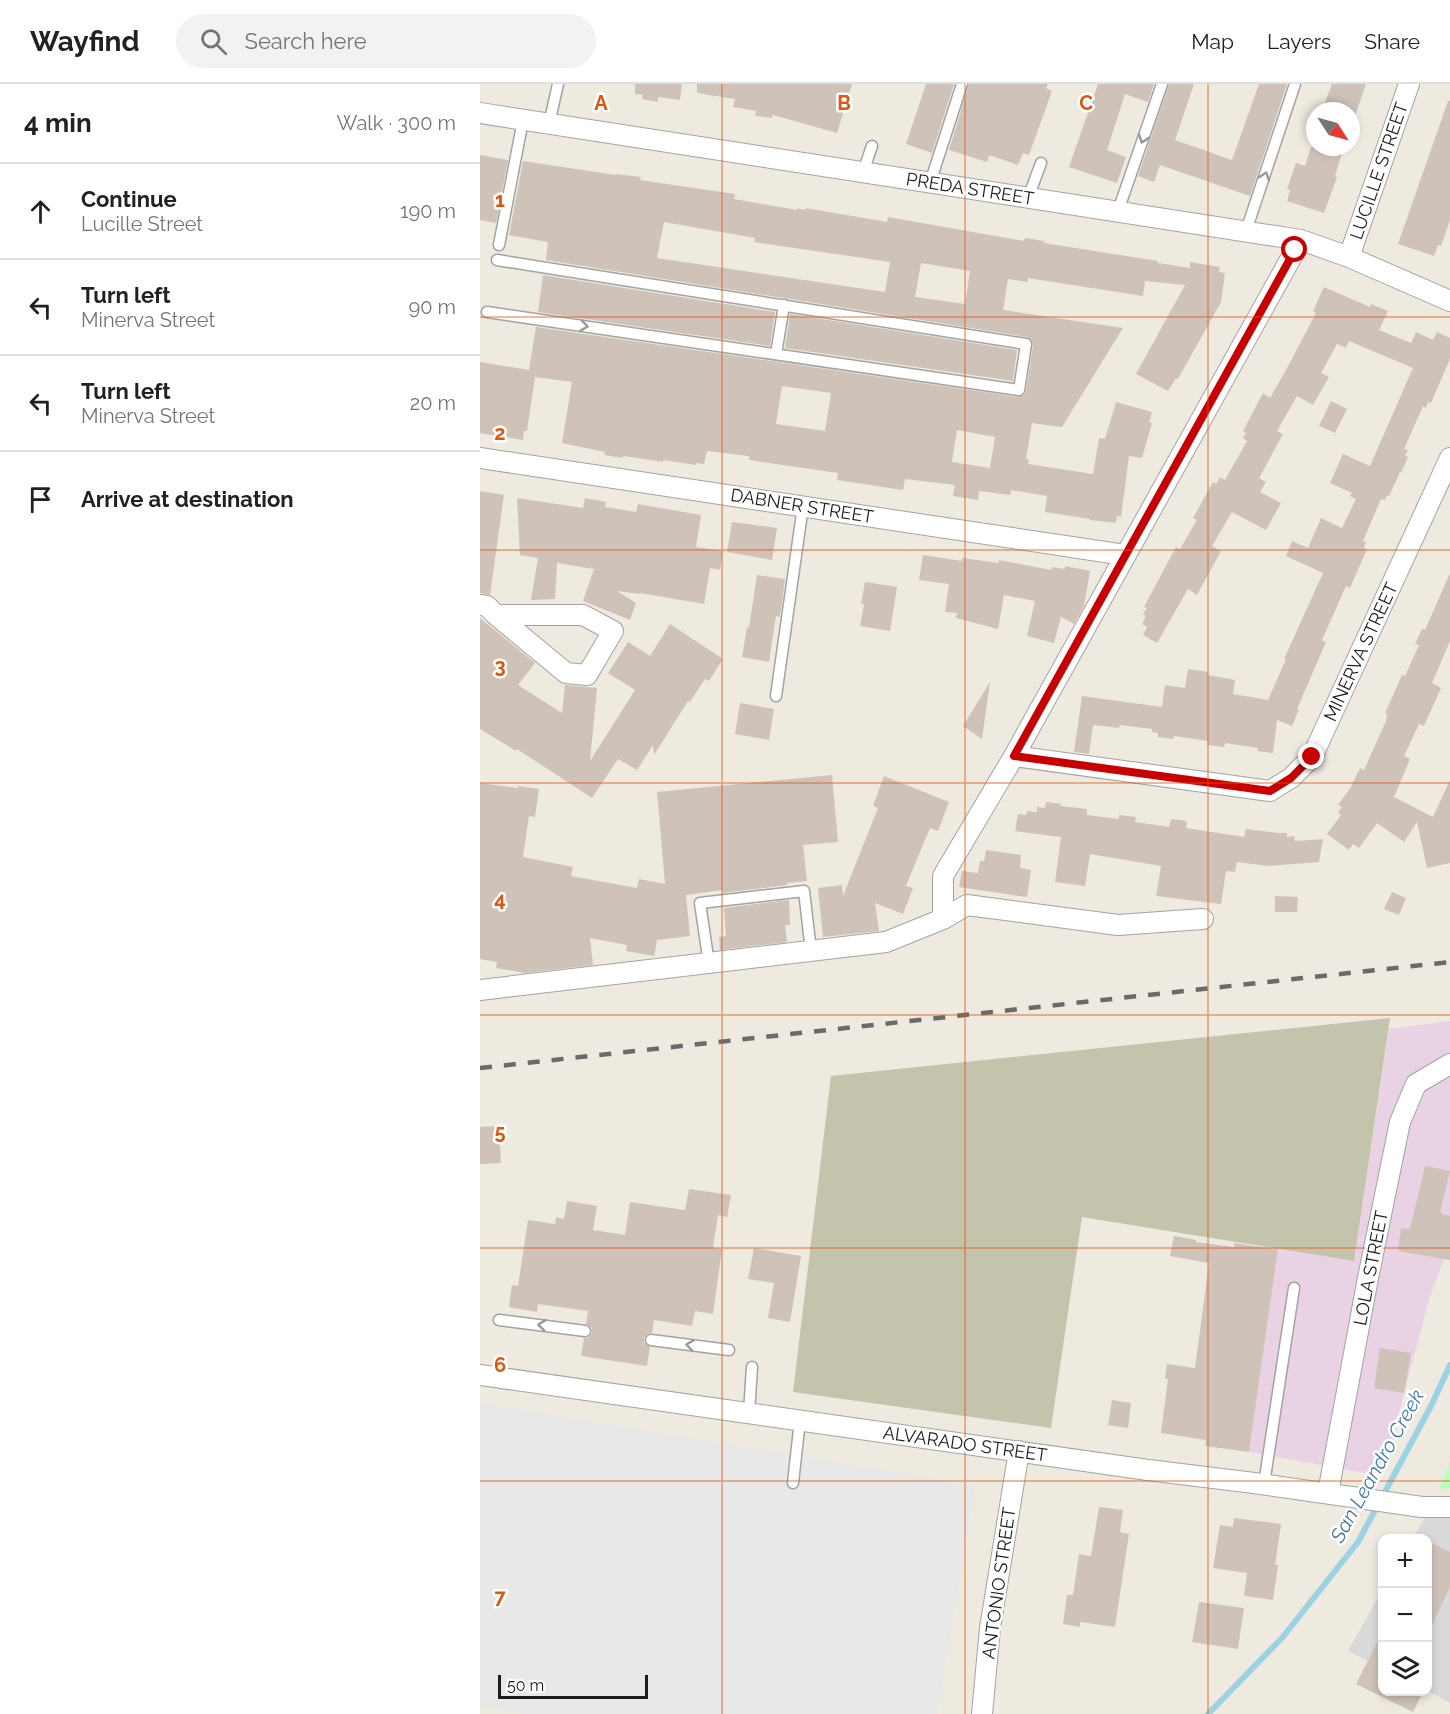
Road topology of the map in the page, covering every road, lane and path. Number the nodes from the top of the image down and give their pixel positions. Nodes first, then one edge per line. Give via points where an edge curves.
1 (558, 84) edge
2 (962, 84) edge
3 (1162, 84) edge
4 (1295, 84) edge
5 (1409, 84) edge
6 (480, 113) edge
7 (523, 120) junction
8 (549, 124) junction
9 (872, 146) dead end
10 (1041, 163) dead end
11 (863, 172) junction
12 (930, 183) junction
13 (1028, 198) junction
14 (1118, 211) junction
15 (1246, 231) junction
16 (1301, 240) junction
17 (499, 245) dead end
18 (1349, 257) junction
19 (496, 260) dead end
20 (1450, 301) edge
21 (784, 305) junction
22 (487, 312) dead end
23 (776, 354) junction
24 (480, 458) edge
25 (1450, 458) edge
26 (803, 506) junction
27 (1125, 555) junction
28 (488, 610) edge
29 (776, 696) dead end
30 (1014, 756) junction
31 (943, 919) junction
32 (1203, 919) dead end
33 (811, 951) junction
34 (710, 964) junction
35 (480, 990) edge
36 (1450, 1064) edge
37 (1294, 1288) dead end
38 (499, 1320) dead end
39 (585, 1331) dead end
40 (651, 1340) dead end
41 (729, 1350) dead end
42 (752, 1367) dead end
43 (480, 1375) edge
44 (749, 1413) junction
45 (800, 1420) junction
46 (1019, 1451) junction
47 (793, 1483) dead end
48 (1264, 1484) junction
49 (1328, 1493) junction
50 (1450, 1507) edge
51 (982, 1714) edge

1 - 8 lane
2 - 12 lane
3 -> 14 lane
15 -> 4 lane
5 - 18 street, LUCILLE STREET
6 - 7 street, PREDA STREET
7 - 8 street, PREDA STREET
7 - 17 lane
8 - 11 street, PREDA STREET
9 - 11 lane
10 - 13 lane
11 - 12 street, PREDA STREET
12 - 13 street, PREDA STREET
13 - 14 street, PREDA STREET
14 - 15 street, PREDA STREET
15 - 16 street, PREDA STREET
16 - 18 street, PREDA STREET
16 - 27 street
18 - 20 street, PREDA STREET
19 - 21 lane
21 - 23 lane
21 - 23 lane via 1026,344 1020,390
22 -> 23 lane
24 - 26 street, DABNER STREET
25 - 30 street, MINERVA STREET via 1312,757 1291,778 1270,791
26 - 27 street, DABNER STREET
26 - 29 lane
27 - 30 street
28 - 28 street via 566,673 587,675 613,631 583,615
30 - 31 street via 944,876
31 - 32 street via 967,905 1118,925
31 - 33 street via 886,942
33 - 34 street
33 - 34 lane via 804,891 700,903
34 - 35 street
36 - 49 street, LOLA STREET via 1416,1084 1400,1122
37 - 48 lane
39 -> 38 lane
41 -> 40 lane
42 - 44 lane
43 - 44 street, ALVARADO STREET
44 - 45 street, ALVARADO STREET
45 - 46 street, ALVARADO STREET
45 - 47 lane
46 - 48 street, ALVARADO STREET
46 - 51 street, ANTONIO STREET via 990,1628
48 - 49 street, ALVARADO STREET
49 - 50 street, ALVARADO STREET via 1422,1507

